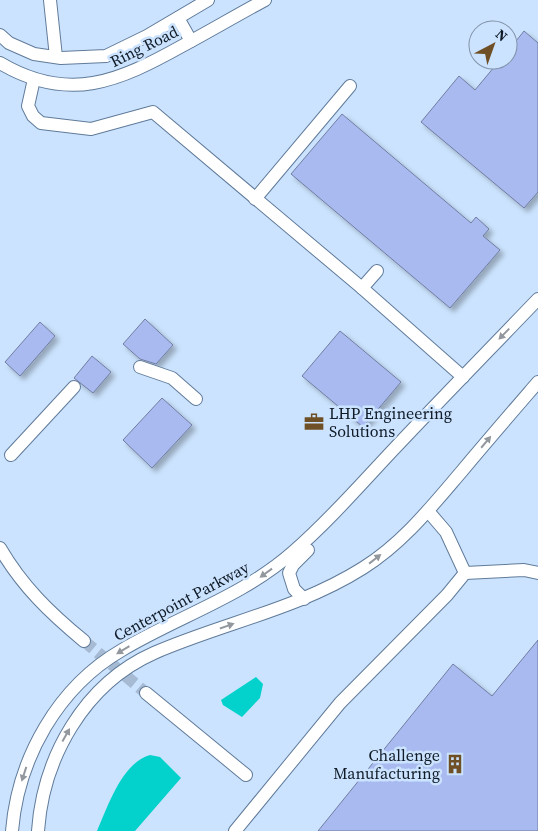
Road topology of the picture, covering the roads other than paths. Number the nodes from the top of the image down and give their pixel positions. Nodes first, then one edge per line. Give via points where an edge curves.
1 (50, 0) edge
2 (208, 0) edge
3 (265, 0) edge
4 (178, 18) junction
5 (0, 35) edge
6 (191, 41) junction
7 (56, 57) junction
8 (0, 64) edge
9 (34, 79) junction
10 (350, 86) dead end
11 (255, 199) junction
12 (377, 271) dead end
13 (362, 288) junction
14 (538, 299) edge
15 (140, 367) dead end
16 (463, 377) junction
17 (538, 382) edge
18 (74, 387) dead end
19 (196, 399) dead end
20 (392, 452) junction
21 (11, 455) dead end
22 (428, 511) junction
23 (0, 548) edge
24 (465, 573) junction
25 (538, 573) edge
26 (304, 599) junction
27 (84, 641) tunnel mouth
28 (146, 693) tunnel mouth
29 (246, 775) dead end
30 (12, 831) edge
31 (38, 831) edge
32 (235, 831) edge

1 - 7 street
2 - 4 street
3 - 6 street, Ring Road
4 - 6 street
4 - 7 street via 106,56
5 - 7 street via 9,43 34,54
6 - 9 street, Ring Road via 142,68 112,80 74,85
8 - 9 street, Ring Road
9 - 11 street via 28,106 42,123 91,128 153,112
10 - 11 street
11 - 13 street
12 - 13 street
13 - 16 street
14 -> 16 street, Centerpoint Parkway
15 - 19 street via 172,378
16 - 20 street, Centerpoint Parkway
22 -> 17 street, Centerpoint Parkway
18 - 21 street
20 - 26 street via 373,483 293,564 290,582
20 -> 30 street, Centerpoint Parkway via 317,529 269,571 219,602 121,650 76,686 36,743 18,791
22 - 24 street via 446,532
26 -> 22 street, Centerpoint Parkway via 364,568
23 - 27 street via 38,601
24 - 25 street via 524,570
24 - 32 street via 340,703
31 -> 26 street, Centerpoint Parkway via 43,790 56,754 76,720 110,681 152,654
28 - 29 street

